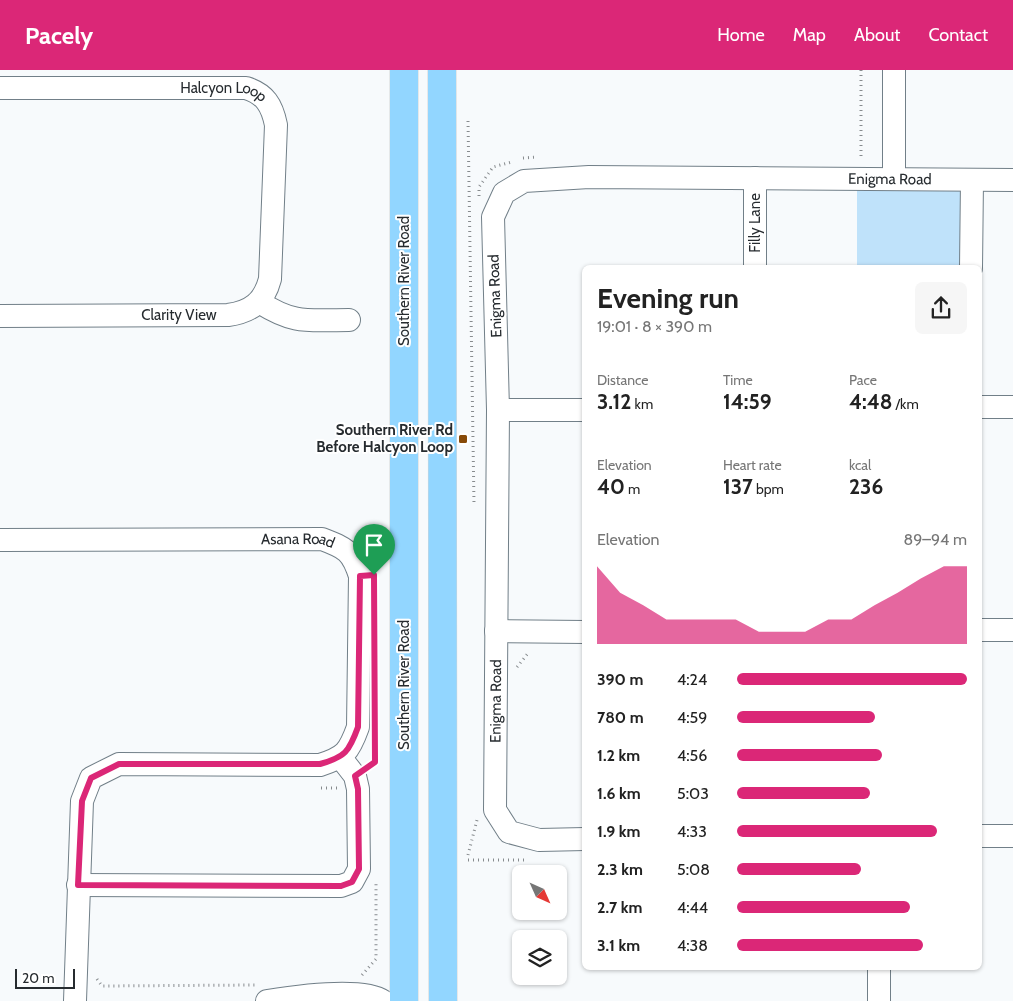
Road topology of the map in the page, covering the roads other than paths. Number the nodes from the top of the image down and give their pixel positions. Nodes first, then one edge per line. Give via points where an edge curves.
1 (404, 70) edge
2 (442, 70) edge
3 (894, 70) edge
4 (0, 88) edge
5 (755, 178) junction
6 (894, 179) junction
7 (972, 180) junction
8 (1013, 180) edge
9 (755, 265) edge
10 (971, 265) edge
11 (259, 302) junction
12 (0, 316) edge
13 (350, 320) dead end
14 (982, 407) edge
15 (1013, 407) edge
16 (498, 410) junction
17 (582, 410) edge
18 (0, 540) edge
19 (982, 630) edge
20 (1013, 630) edge
21 (496, 631) junction
22 (582, 632) edge
23 (341, 758) junction
24 (982, 836) edge
25 (1013, 836) edge
26 (582, 839) edge
27 (78, 885) junction
28 (879, 970) edge
29 (266, 993) edge
30 (75, 1001) edge
31 (383, 1001) edge
32 (404, 1001) edge
33 (443, 1001) edge
34 (879, 1001) edge

1 - 32 main road, Southern River Road
2 - 33 main road
3 - 6 street
4 - 11 street, Halcyon Loop via 246,88 259,92 268,101 276,125 270,279
5 - 6 street, Enigma Road
5 - 9 street, Filly Lane
5 - 16 street, Enigma Road via 589,177 524,181 504,193 493,217
6 - 7 street, Enigma Road
7 - 8 street, Enigma Road
7 - 10 street
11 - 12 street, Clarity View via 250,310 228,315
11 - 13 street via 287,318
14 - 15 street
16 - 17 street
16 - 21 street, Enigma Road
18 - 23 street, Asana Road via 322,539 344,548 354,558 360,576 358,727 352,745
19 - 20 street
21 - 22 street
21 - 26 street, Enigma Road via 495,810 509,832 538,840
23 - 27 street via 320,764 119,764 91,778 82,801
23 - 27 street via 365,774 358,789 359,869 352,882 341,886
24 - 25 street
27 - 30 street
28 - 34 street
29 - 31 street via 296,996 359,994

